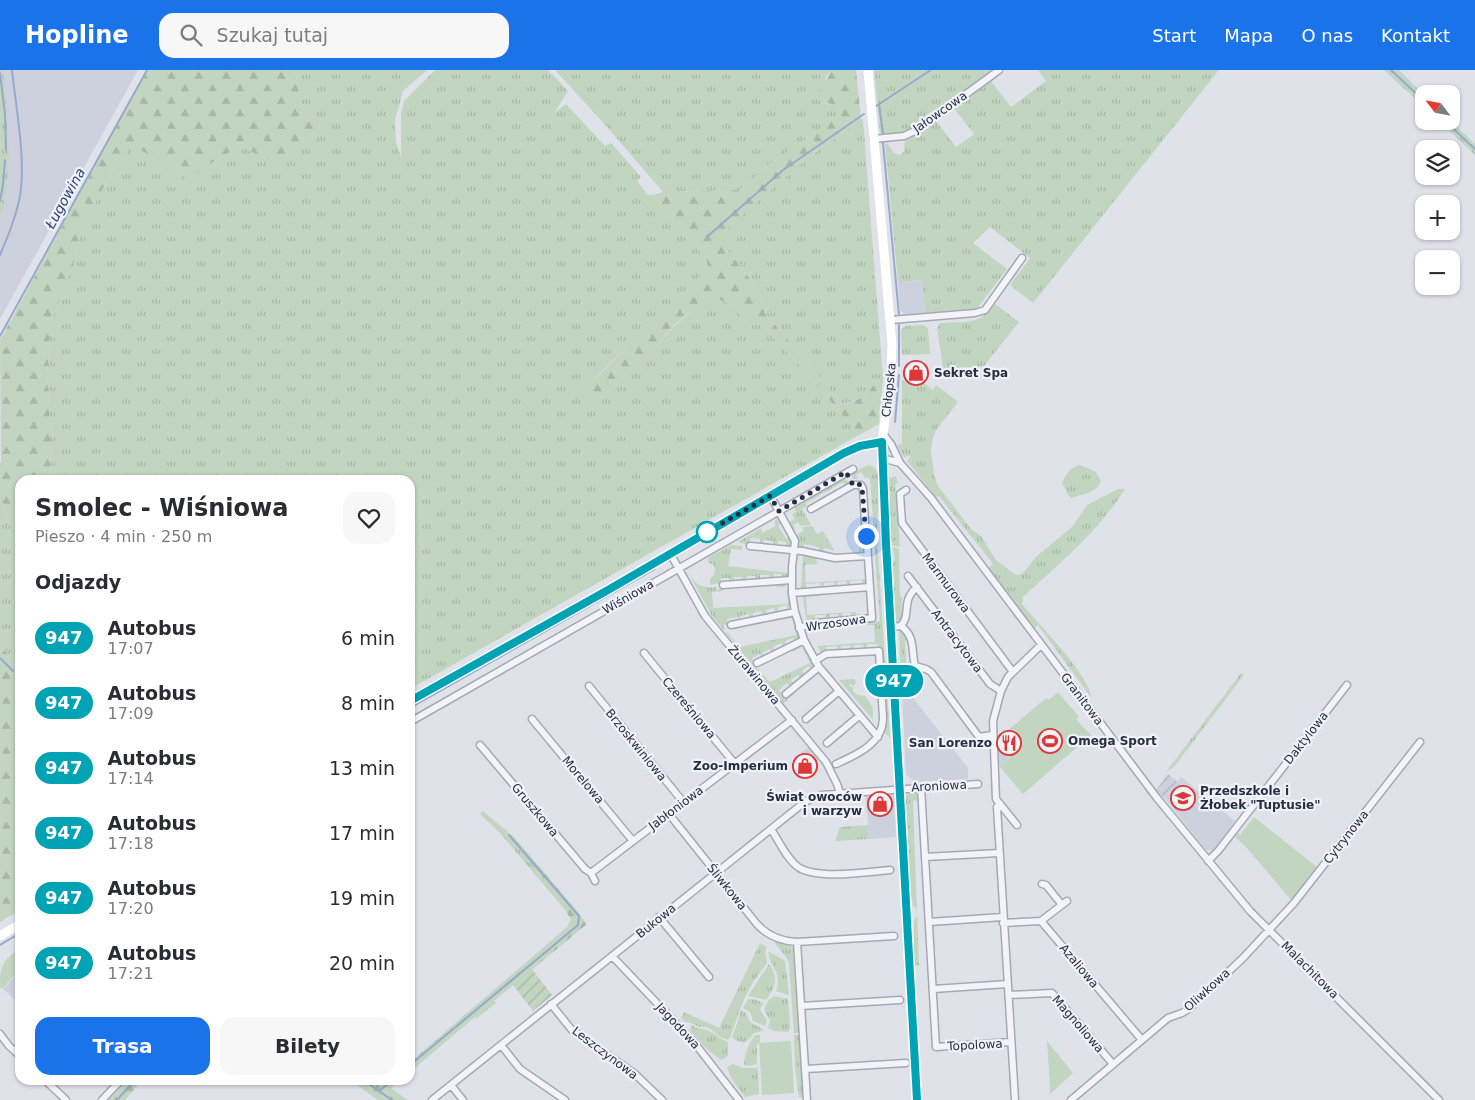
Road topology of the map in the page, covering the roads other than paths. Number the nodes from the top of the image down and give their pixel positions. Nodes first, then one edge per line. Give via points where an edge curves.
1 (868, 70) edge
2 (1000, 70) edge
3 (874, 139) junction
4 (1022, 258) dead end
5 (891, 320) junction
6 (883, 439) junction
7 (882, 458) junction
8 (900, 463) junction
9 (853, 469) dead end
10 (846, 472) junction
11 (853, 485) junction
12 (906, 490) dead end
13 (770, 496) junction
14 (812, 509) dead end
15 (779, 511) junction
16 (750, 546) dead end
17 (794, 550) junction
18 (670, 554) junction
19 (867, 556) junction
20 (678, 569) junction
21 (908, 576) dead end
22 (791, 580) junction
23 (723, 585) dead end
24 (870, 587) junction
25 (917, 588) junction
26 (792, 592) junction
27 (795, 612) junction
28 (731, 626) dead end
29 (901, 626) junction
30 (890, 627) junction
31 (799, 628) junction
32 (804, 640) junction
33 (1041, 645) junction
34 (644, 653) dead end
35 (758, 663) dead end
36 (817, 664) junction
37 (1013, 672) junction
38 (1347, 685) dead end
39 (589, 686) dead end
40 (839, 691) junction
41 (1001, 691) junction
42 (786, 694) dead end
43 (415, 698) edge
44 (859, 716) junction
45 (806, 718) dead end
46 (415, 719) edge
47 (532, 719) dead end
48 (792, 720) junction
49 (992, 735) junction
50 (878, 737) junction
51 (1420, 742) dead end
52 (827, 743) dead end
53 (480, 745) dead end
54 (735, 764) junction
55 (836, 764) dead end
56 (978, 784) dead end
57 (921, 787) junction
58 (899, 789) junction
59 (840, 793) junction
60 (684, 803) junction
61 (997, 807) dead end
62 (668, 814) junction
63 (1017, 825) dead end
64 (771, 829) junction
65 (633, 841) junction
66 (1000, 853) junction
67 (925, 857) junction
68 (1208, 861) junction
69 (890, 870) dead end
70 (591, 873) junction
71 (716, 873) junction
72 (596, 881) dead end
73 (1042, 884) dead end
74 (659, 918) junction
75 (1003, 920) junction
76 (1041, 921) junction
77 (929, 922) junction
78 (15, 927) edge
79 (1269, 931) junction
80 (0, 936) edge
81 (894, 936) dead end
82 (797, 942) junction
83 (612, 956) junction
84 (709, 978) dead end
85 (1008, 984) junction
86 (933, 989) junction
87 (1008, 995) junction
88 (900, 1000) dead end
89 (551, 1004) junction
90 (801, 1006) junction
91 (0, 1034) edge
92 (1142, 1040) junction
93 (1012, 1042) junction
94 (501, 1044) junction
95 (15, 1052) edge
96 (906, 1063) dead end
97 (1113, 1064) junction
98 (806, 1069) junction
99 (451, 1084) junction
100 (50, 1085) edge
101 (116, 1085) edge
102 (66, 1100) edge
103 (102, 1100) edge
104 (432, 1100) edge
105 (463, 1100) edge
106 (565, 1100) edge
107 (662, 1100) edge
108 (739, 1100) edge
109 (807, 1100) edge
110 (917, 1100) edge
111 (1015, 1100) edge
112 (1072, 1100) edge
113 (1439, 1100) edge

1 - 3 street, Chłopska
2 - 3 street, Jałowcowa via 917,130 904,136
3 - 5 street, Chłopska
4 - 5 street via 985,310
5 - 6 street, Chłopska via 891,376
6 - 7 street, Chłopska
6 - 8 street, Granitowa via 890,444
6 - 13 street via 852,448
7 - 8 street
7 - 30 street, Chłopska
8 - 33 street, Granitowa via 926,491
9 - 10 street, Wiśniowa
10 - 11 street
10 - 15 street, Wiśniowa
11 - 14 street
11 - 19 street, Wrzosowa via 859,484 863,489
12 - 37 street, Marmurowa via 900,494 902,523
13 - 15 street, Wrzosowa
13 - 18 street
15 - 17 street, Wrzosowa via 795,541
15 - 20 street, Wiśniowa
16 - 17 street
17 - 19 street via 834,558
17 - 22 street, Wrzosowa
18 - 20 street, Żurawinowa
18 - 43 street
19 - 24 street, Wrzosowa
20 - 46 street, Wiśniowa
20 - 48 street, Żurawinowa via 705,616
21 - 25 street, Antracytowa
22 - 23 street
22 - 26 street, Wrzosowa
24 - 26 street
24 - 31 street, Wrzosowa via 872,618 814,623
25 - 29 street via 908,598
25 - 41 street, Antracytowa via 990,684
26 - 27 street, Wrzosowa
27 - 28 street, Wrzosowa
27 - 31 street, Wrzosowa
29 - 30 street
29 - 49 street via 912,640 915,666 930,671 979,736
30 - 58 street, Chłopska
31 - 32 street, Wrzosowa
32 - 35 street, Wrzosowa
32 - 36 street, Wrzosowa
33 - 37 street
33 - 68 street, Granitowa
34 - 54 street, Czereśniowa
36 - 40 street, Wrzosowa
36 - 42 street
36 - 50 street via 826,654 879,650 883,724
37 - 41 street
38 - 68 street, Daktylowa
39 - 60 street, Brzoskwiniowa
40 - 44 street, Wrzosowa
40 - 45 street
41 - 49 street
44 - 50 street, Wrzosowa
44 - 52 street
47 - 65 street, Morelowa
48 - 54 street, Jabłoniowa
48 - 59 street, Żurawinowa via 826,762
49 - 63 street via 996,799
50 - 55 street via 860,752
51 - 79 street, Cytrynowa
53 - 70 street, Gruszkowa via 584,869
54 - 60 street, Jabłoniowa
56 - 57 street, Aroniowa
57 - 58 street, Aroniowa
57 - 67 street, Topolowa
58 - 59 street, Bukowa
58 - 110 street, Chłopska
59 - 64 street, Bukowa via 812,798
60 - 62 street, Jabłoniowa
61 - 66 street, Topolowa
62 - 65 street, Jabłoniowa
62 - 71 street, Śliwkowa
64 - 69 street via 792,861 807,872
64 - 71 street, Bukowa
65 - 70 street, Jabłoniowa
66 - 67 street
66 - 75 street, Topolowa
67 - 77 street, Topolowa
68 - 79 street, Granitowa
70 - 72 street
71 - 74 street, Bukowa
71 - 82 street, Śliwkowa via 762,930 778,939
73 - 76 street via 1064,903
74 - 83 street, Bukowa
74 - 84 street
75 - 76 street
75 - 77 street
75 - 85 street, Topolowa
76 - 92 street, Azaliowa
77 - 86 street, Topolowa
78 - 80 street
79 - 92 street, Oliwkowa via 1190,1008 1168,1018
79 - 113 street, Malachitowa
81 - 82 street, Śliwkowa
82 - 90 street
83 - 89 street, Bukowa
83 - 108 street, Jagodowa via 693,1041
85 - 86 street
85 - 87 street, Topolowa
86 - 93 street, Topolowa via 936,1047
87 - 93 street, Topolowa
87 - 97 street, Magnoliowa via 1052,993
88 - 90 street
89 - 94 street, Bukowa
89 - 107 street, Leszczynowa via 571,1029 635,1074
90 - 98 street
91 - 95 street
92 - 97 street, Oliwkowa
93 - 111 street, Topolowa
94 - 99 street, Bukowa
94 - 106 street via 520,1069
96 - 98 street
97 - 112 street, Oliwkowa
98 - 109 street
99 - 104 street, Bukowa
99 - 105 street
100 - 102 street
101 - 103 street

